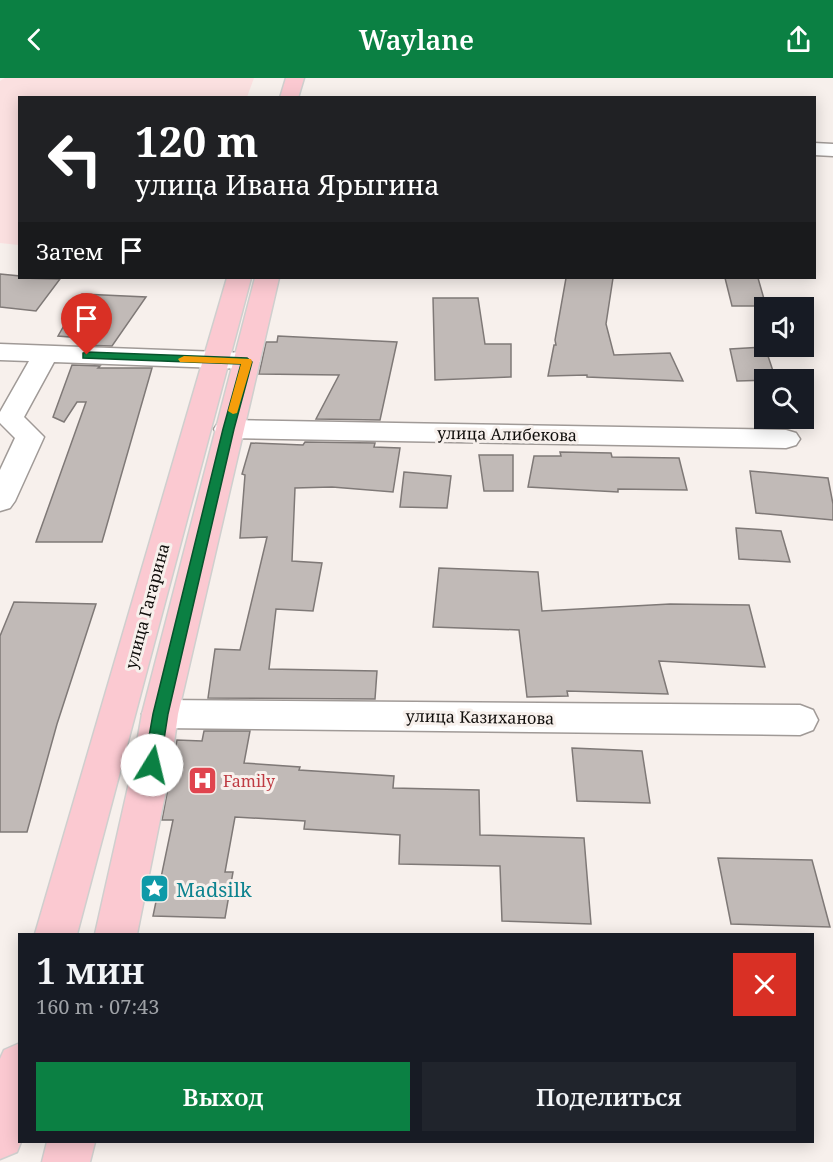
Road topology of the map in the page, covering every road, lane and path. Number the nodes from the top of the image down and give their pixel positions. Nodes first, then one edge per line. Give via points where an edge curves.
1 (295, 78) edge
2 (290, 96) edge
3 (816, 149) edge
4 (833, 150) edge
5 (239, 279) edge
6 (267, 279) edge
7 (0, 352) edge
8 (45, 354) junction
9 (214, 360) junction
10 (247, 362) junction
11 (228, 429) junction
12 (786, 438) dead end
13 (0, 501) edge
14 (160, 714) junction
15 (800, 720) dead end
16 (56, 933) edge
17 (116, 933) edge
18 (18, 1073) edge
19 (0, 1135) edge
20 (71, 1143) edge
21 (66, 1162) edge

1 - 2 main road
3 - 4 street
5 - 9 main road, улица Гагарина
6 - 10 main road
7 - 8 street
8 - 9 street
8 - 13 street via 10,418 30,437
9 - 10 street
9 - 16 main road, улица Гагарина
10 - 11 main road
11 - 12 street, улица Алибекова
11 - 14 main road
14 - 15 street, улица Казиханова
14 - 17 main road
18 - 19 main road
20 - 21 main road

